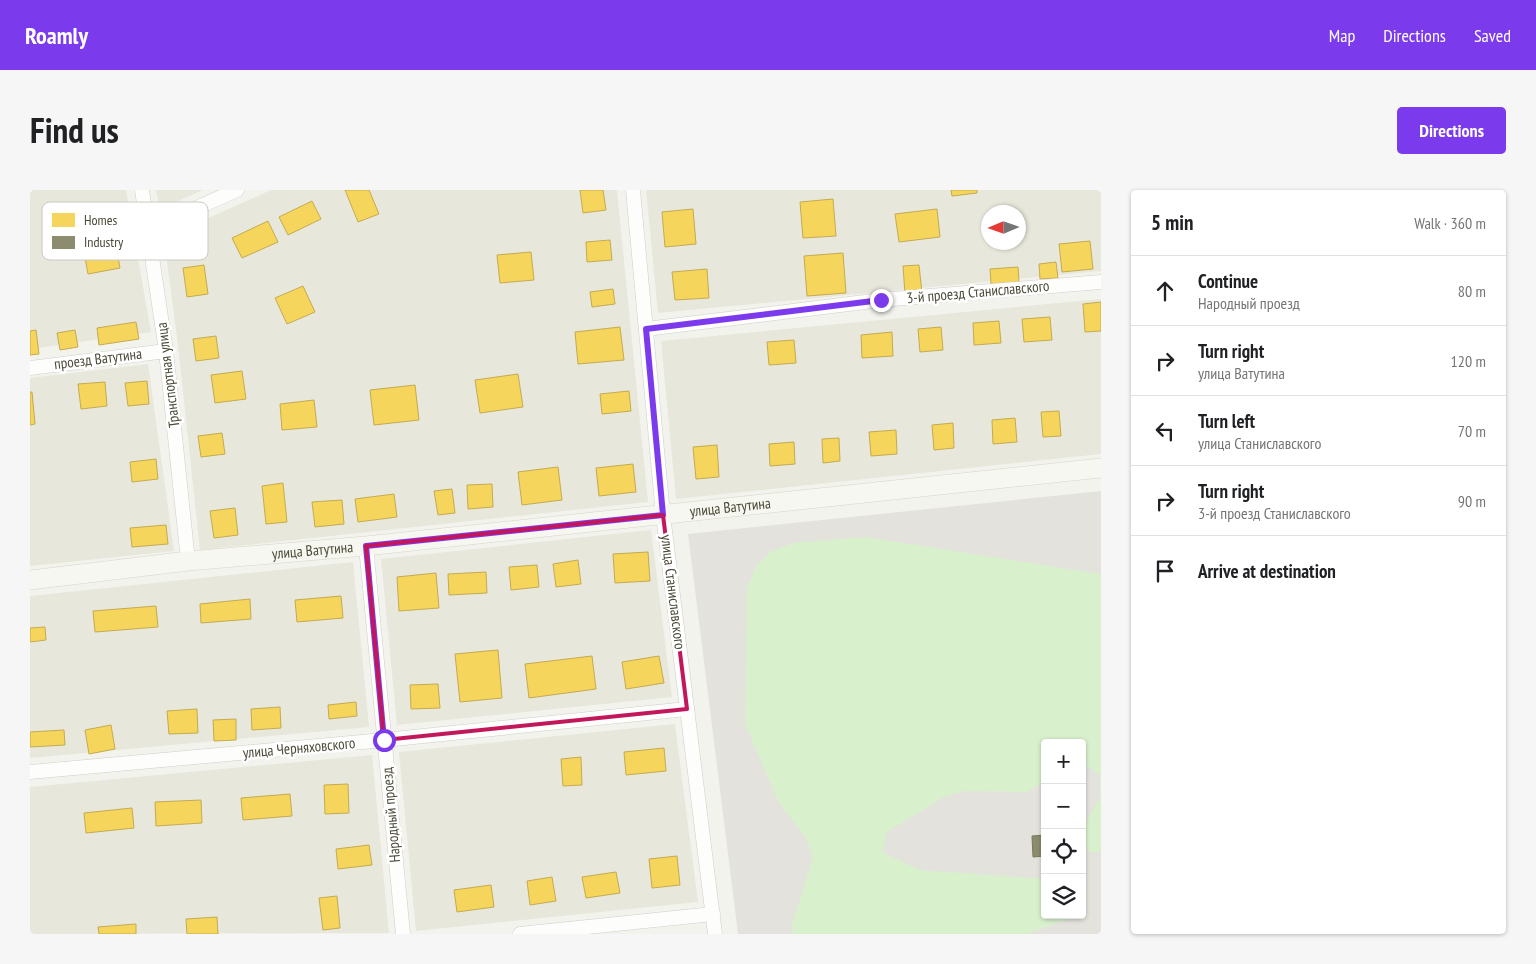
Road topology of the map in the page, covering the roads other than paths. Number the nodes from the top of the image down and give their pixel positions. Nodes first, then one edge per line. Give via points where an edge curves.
1 (237, 190) edge
2 (633, 190) edge
3 (208, 203) edge
4 (153, 260) edge
5 (1101, 282) edge
6 (646, 329) junction
7 (166, 351) junction
8 (30, 368) edge
9 (1101, 468) edge
10 (663, 515) junction
11 (366, 546) junction
12 (188, 561) junction
13 (30, 580) edge
14 (687, 709) junction
15 (384, 740) junction
16 (30, 772) edge
17 (713, 914) junction
18 (403, 934) edge
19 (520, 934) edge
20 (715, 934) edge

1 - 3 street
2 - 6 street, улица Станиславского
4 - 7 street, Транспортная улица
5 - 6 street, 3-й проезд Станиславского via 881,300
6 - 10 street, улица Станиславского
7 - 8 street, проезд Ватутина
7 - 12 street, Транспортная улица
9 - 10 street, улица Ватутина
10 - 11 street, улица Ватутина
10 - 14 street, улица Станиславского
11 - 12 street, улица Ватутина
11 - 15 street, Народный проезд
12 - 13 street, улица Ватутина
14 - 15 street, улица Черняховского
14 - 17 street, улица Станиславского
15 - 16 street, улица Черняховского
15 - 18 street, Народный проезд
17 - 19 street
17 - 20 street, улица Станиславского

